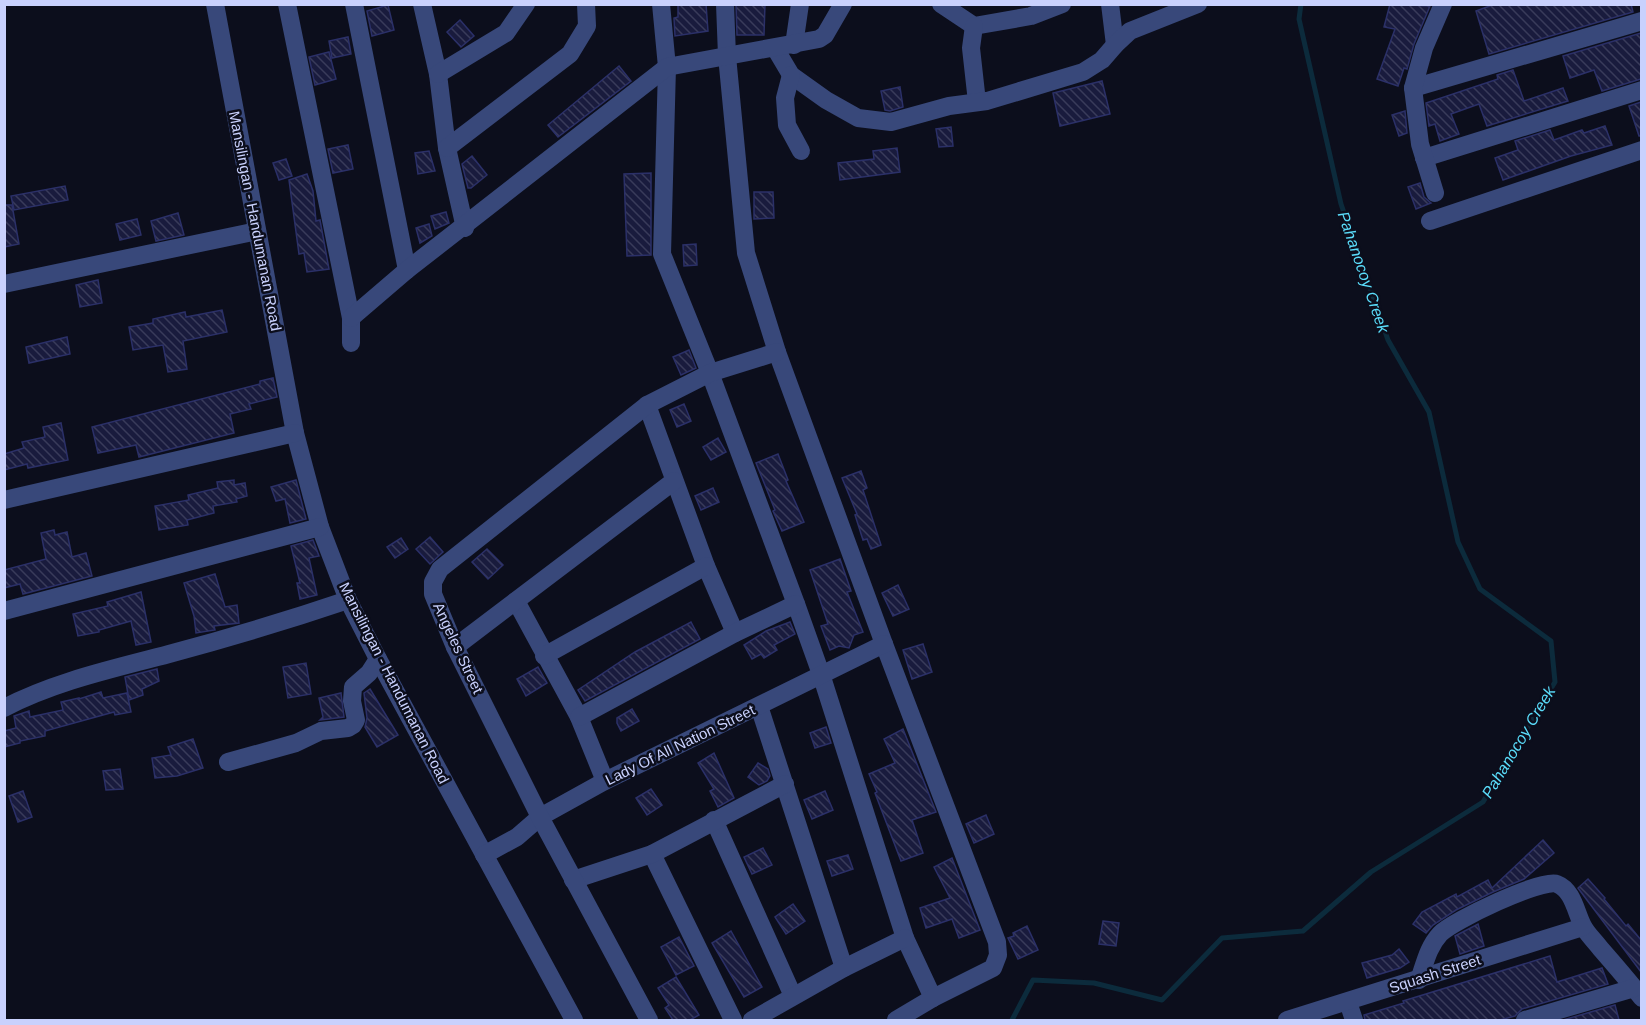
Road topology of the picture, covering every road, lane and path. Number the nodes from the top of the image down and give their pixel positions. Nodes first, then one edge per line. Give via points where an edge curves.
1 (215, 4) edge
2 (287, 4) edge
3 (354, 4) edge
4 (422, 4) edge
5 (526, 4) edge
6 (586, 4) edge
7 (661, 4) edge
8 (725, 4) edge
9 (800, 4) edge
10 (843, 4) edge
11 (941, 4) edge
12 (1062, 4) edge
13 (1110, 4) edge
14 (1198, 4) edge
15 (1443, 4) edge
16 (1641, 21) edge
17 (974, 26) junction
18 (794, 45) junction
19 (1115, 45) junction
20 (775, 48) junction
21 (728, 56) junction
22 (668, 67) junction
23 (438, 74) junction
24 (791, 75) junction
25 (1413, 88) junction
26 (1641, 90) edge
27 (977, 102) junction
28 (447, 148) junction
29 (1641, 150) edge
30 (801, 151) dead end
31 (1424, 158) junction
32 (1435, 193) dead end
33 (1430, 221) dead end
34 (465, 228) junction
35 (257, 231) junction
36 (407, 270) junction
37 (4, 284) edge
38 (351, 318) junction
39 (351, 343) dead end
40 (777, 352) junction
41 (710, 373) junction
42 (647, 405) junction
43 (295, 432) junction
44 (674, 481) junction
45 (4, 500) edge
46 (320, 527) junction
47 (706, 566) junction
48 (348, 600) junction
49 (516, 602) junction
50 (796, 604) junction
51 (4, 612) edge
52 (735, 633) junction
53 (884, 644) junction
54 (455, 647) junction
55 (544, 656) junction
56 (378, 659) junction
57 (821, 674) junction
58 (759, 706) junction
59 (4, 708) edge
60 (579, 717) junction
61 (228, 762) dead end
62 (605, 781) junction
63 (785, 784) junction
64 (540, 817) junction
65 (714, 820) junction
66 (652, 854) junction
67 (483, 855) junction
68 (573, 880) junction
69 (1583, 927) junction
70 (904, 938) junction
71 (844, 968) junction
72 (1419, 980) junction
73 (1638, 993) edge
74 (793, 996) junction
75 (933, 998) junction
76 (1348, 1002) junction
77 (574, 1020) edge
78 (649, 1020) edge
79 (733, 1020) edge
80 (752, 1020) edge
81 (896, 1020) edge
82 (1287, 1020) edge
83 (1354, 1020) edge
84 (1525, 1020) edge

1 - 35 street, Mansilingan - Handumanan Road
2 - 38 street
3 - 36 street
4 - 23 street
5 - 23 street via 506,33
6 - 28 street via 587,26 570,54
7 - 22 street
8 - 21 street
9 - 18 street
10 - 18 street via 825,35
11 - 17 street
12 - 17 street via 1031,16
13 - 19 street
14 - 19 street via 1130,31
15 - 25 street via 1424,48
16 - 25 street
17 - 27 street via 970,48
18 - 20 street
19 - 27 street via 1102,60 1083,72
20 - 21 street
20 - 24 street
21 - 22 street
21 - 40 street via 746,253
22 - 34 street
22 - 41 street via 662,254
23 - 28 street
24 - 27 street via 858,118 891,122
24 - 30 street via 785,98 786,125
25 - 31 street
26 - 31 street
28 - 34 street
29 - 33 street
31 - 32 street
34 - 36 street
35 - 37 street
35 - 43 street, Mansilingan - Handumanan Road
36 - 38 street
38 - 39 street
40 - 41 street, Angeles Street
40 - 53 street
41 - 42 street, Angeles Street
41 - 50 street
42 - 44 street
42 - 54 street, Angeles Street via 440,569 433,582 433,594
43 - 45 street
43 - 46 street, Mansilingan - Handumanan Road
44 - 47 street
44 - 49 street
46 - 48 street, Mansilingan - Handumanan Road
46 - 51 street
47 - 52 street
47 - 55 street
48 - 56 street, Mansilingan - Handumanan Road
48 - 59 street via 60,683
49 - 54 street
49 - 55 street
50 - 52 street
50 - 57 street
52 - 60 street
53 - 57 street, Lady Of All Nation Street
53 - 75 street via 997,942 993,968
54 - 64 street, Angeles Street
55 - 60 street
56 - 61 street via 353,687 353,725 321,731 296,743
56 - 67 street, Mansilingan - Handumanan Road
57 - 58 street, Lady Of All Nation Street
57 - 70 street
58 - 62 street, Lady Of All Nation Street
58 - 63 street
60 - 62 street
62 - 64 street, Lady Of All Nation Street
63 - 65 street
63 - 71 street
64 - 67 street, Lady Of All Nation Street via 517,837
64 - 68 street, Angeles Street
65 - 66 street
65 - 74 street
66 - 68 street
66 - 79 street
67 - 77 street, Mansilingan - Handumanan Road
68 - 78 street, Angeles Street
69 - 72 street, Squash Street
69 - 72 street via 1570,897 1559,884 1547,882 1481,910 1442,932 1430,947
69 - 73 street
70 - 71 street
70 - 75 street
71 - 74 street
72 - 76 street, Squash Street
73 - 84 street
74 - 80 street
75 - 81 street
76 - 82 street, Squash Street
76 - 83 street

